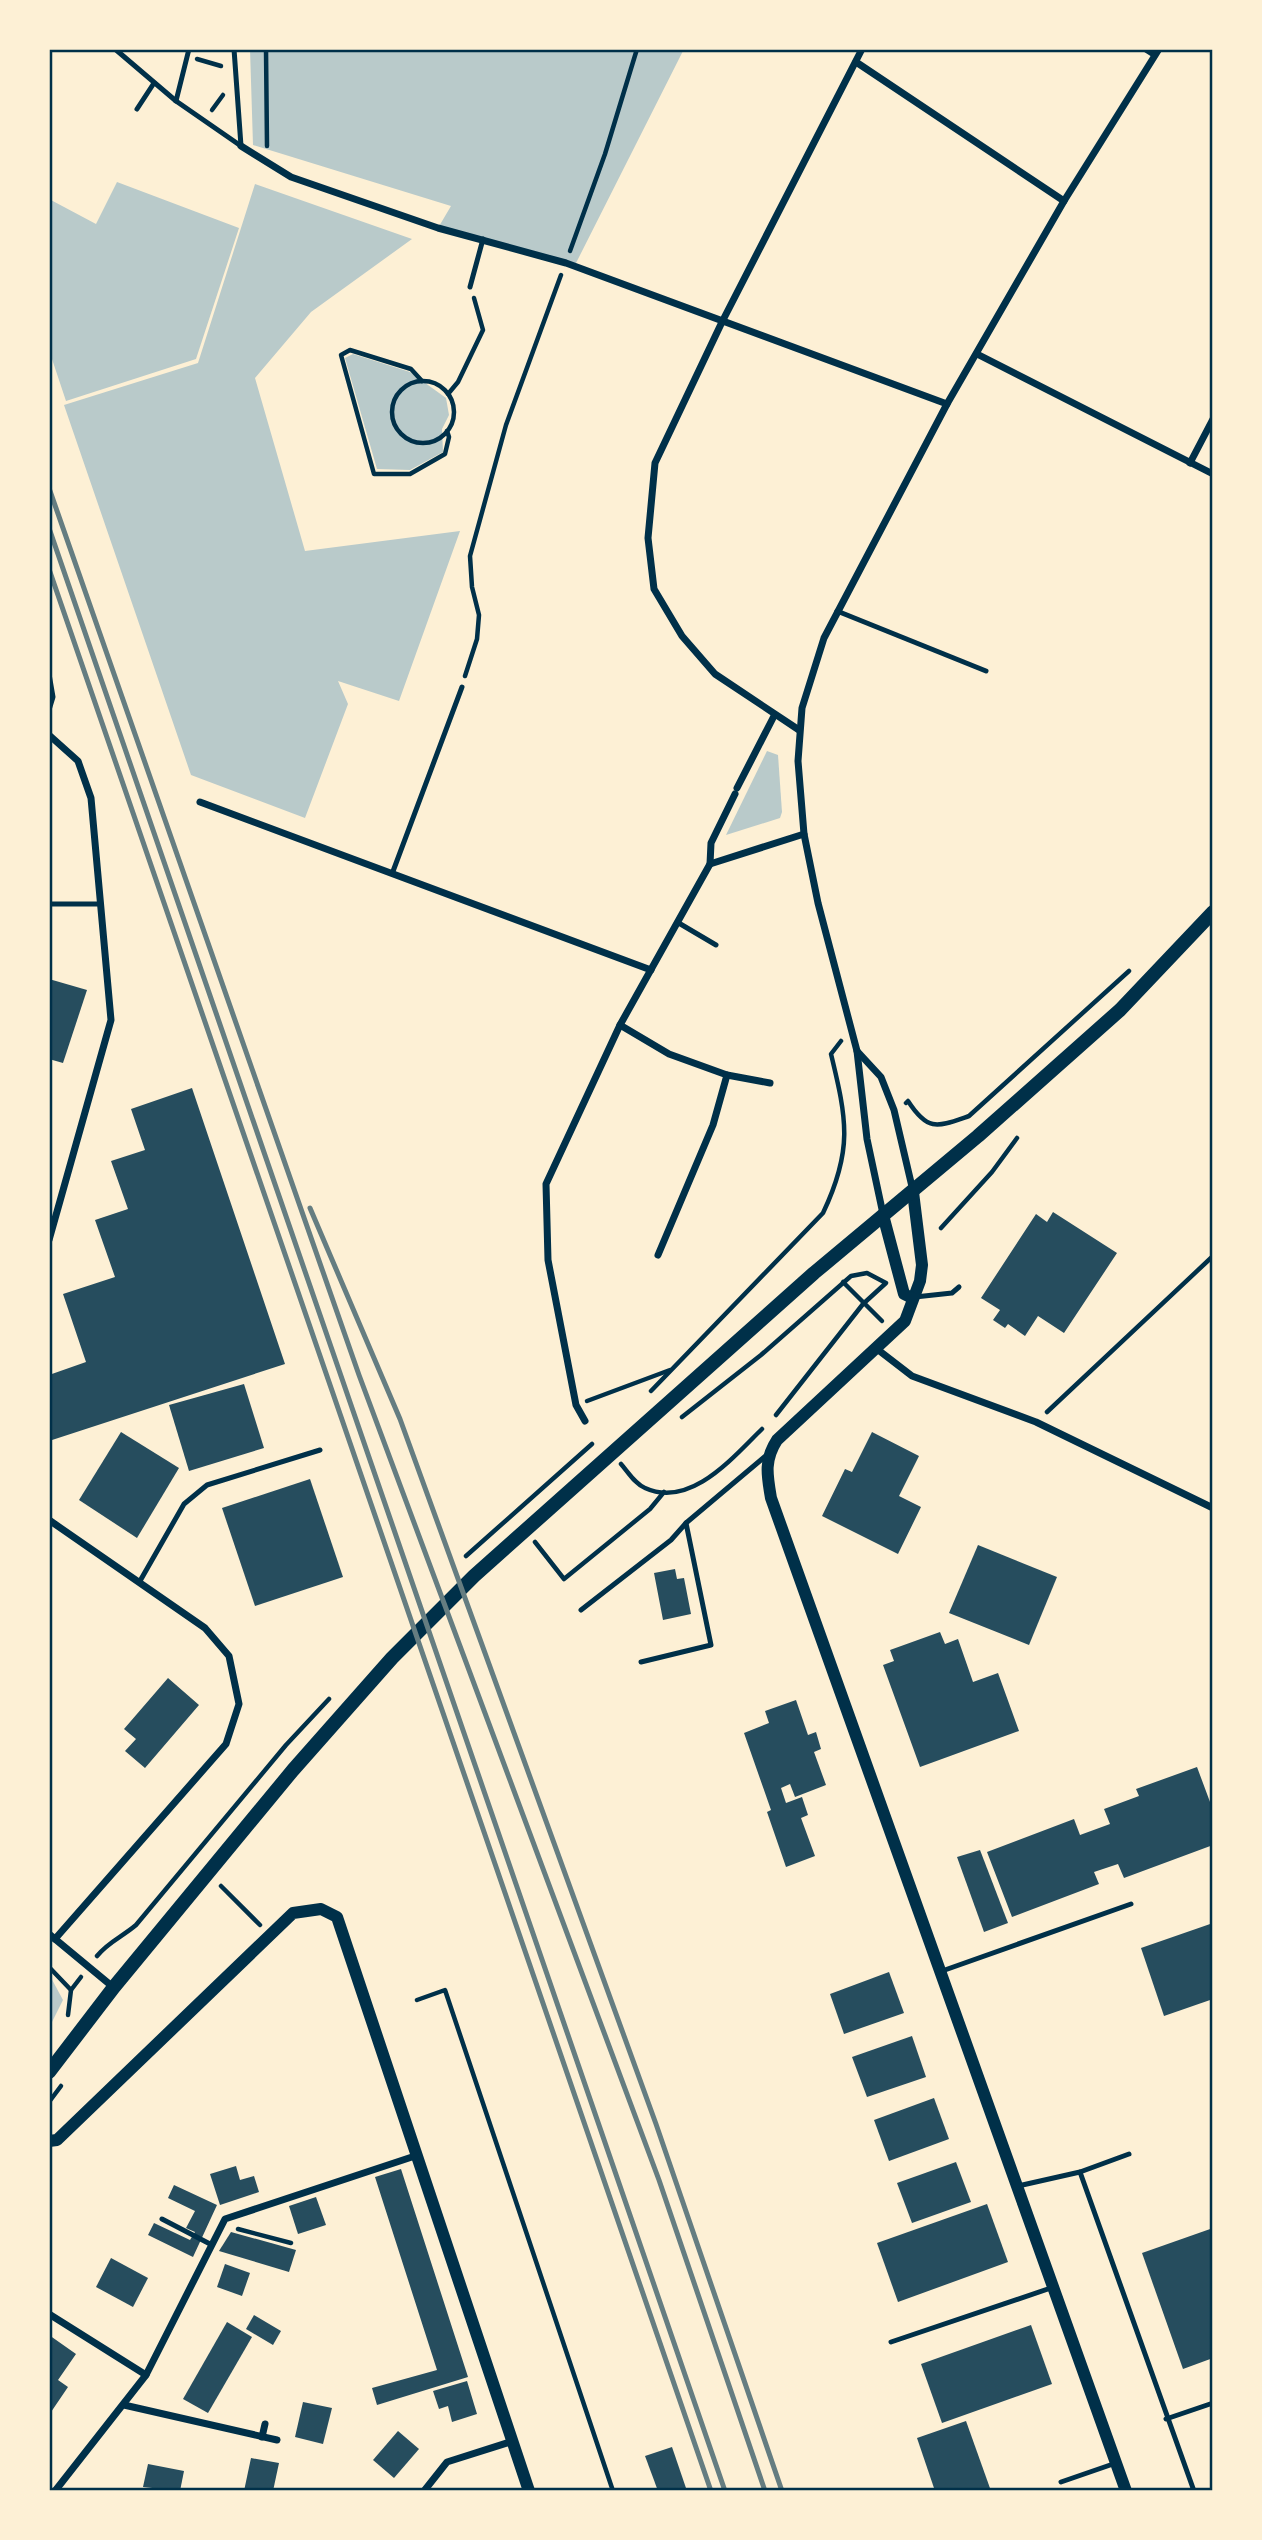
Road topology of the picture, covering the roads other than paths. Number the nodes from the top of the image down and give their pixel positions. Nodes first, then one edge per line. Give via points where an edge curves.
1 (115, 49) edge
2 (189, 49) edge
3 (234, 49) edge
4 (862, 49) edge
5 (1144, 49) edge
6 (1157, 53) edge
7 (856, 62) junction
8 (154, 83) junction
9 (176, 101) junction
10 (137, 109) dead end
11 (241, 146) junction
12 (1064, 201) junction
13 (483, 239) junction
14 (470, 286) road end
15 (722, 322) junction
16 (977, 354) junction
17 (947, 404) junction
18 (1213, 419) edge
19 (1190, 463) junction
20 (1213, 474) edge
21 (837, 611) junction
22 (986, 671) dead end
23 (49, 674) edge
24 (462, 687) road end
25 (49, 710) edge
26 (774, 716) junction
27 (799, 730) junction
28 (49, 735) edge
29 (200, 802) dead end
30 (804, 834) junction
31 (710, 864) junction
32 (392, 874) junction
33 (49, 904) edge
34 (101, 904) junction
35 (1213, 912) edge
36 (677, 922) junction
37 (716, 945) dead end
38 (651, 970) junction
39 (620, 1026) junction
40 (857, 1051) junction
41 (727, 1075) junction
42 (770, 1083) dead end
43 (913, 1192) junction
44 (883, 1215) junction
45 (49, 1240) edge
46 (658, 1255) dead end
47 (959, 1287) dead end
48 (912, 1298) junction
49 (877, 1349) junction
50 (584, 1421) dead end
51 (320, 1450) dead end
52 (768, 1454) junction
53 (1213, 1508) edge
54 (49, 1520) edge
55 (686, 1523) junction
56 (140, 1581) junction
57 (581, 1610) dead end
58 (641, 1662) dead end
59 (1131, 1904) dead end
60 (52, 1936) edge
61 (940, 1972) junction
62 (114, 1987) junction
63 (49, 2072) edge
64 (49, 2141) edge
65 (1129, 2154) dead end
66 (418, 2155) junction
67 (1080, 2172) junction
68 (1015, 2186) junction
69 (162, 2219) dead end
70 (212, 2245) junction
71 (1051, 2288) junction
72 (49, 2314) edge
73 (891, 2342) dead end
74 (146, 2375) junction
75 (1213, 2403) edge
76 (124, 2405) junction
77 (1166, 2419) junction
78 (265, 2424) dead end
79 (262, 2437) junction
80 (276, 2440) dead end
81 (513, 2441) junction
82 (1116, 2463) junction
83 (1061, 2482) dead end
84 (55, 2491) edge
85 (424, 2491) edge
86 (529, 2491) edge
87 (1126, 2491) edge
88 (1194, 2491) edge

1 - 8 lane
2 - 9 lane
3 - 11 lane
4 - 7 street
5 - 6 lane
6 - 12 street
7 - 12 street
7 - 15 street
8 - 9 lane
8 - 10 lane
9 - 11 lane
11 - 13 street via 291,177
12 - 16 street
13 - 14 lane
13 - 15 street via 566,263
15 - 17 street
15 - 26 street via 655,463 648,538 654,589 682,636 715,674
16 - 17 street
16 - 19 street
17 - 21 street
18 - 19 street
19 - 20 street
21 - 22 lane
21 - 27 street via 824,638
23 - 25 lane via 53,696
24 - 32 lane
26 - 27 street
26 - 31 street via 711,843
27 - 30 street
28 - 34 street via 78,761 87,779
29 - 32 street
30 - 31 street
30 - 40 street
31 - 36 street
32 - 38 street
33 - 34 lane
34 - 45 street via 111,1020
35 - 43 main road via 1119,1010
36 - 37 lane
36 - 38 street
38 - 39 street
39 - 41 street via 669,1054
39 - 50 street via 546,1184 548,1260 576,1405
40 - 43 street via 881,1077 894,1110
40 - 44 street via 867,1139
41 - 42 street
41 - 46 street via 713,1125
43 - 44 main road
43 - 48 street via 922,1265
44 - 48 street via 904,1294
44 - 62 main road via 474,1576 293,1770
47 - 48 lane via 952,1293
48 - 49 street via 905,1321
49 - 52 street via 777,1440
49 - 53 street via 912,1376 1036,1422
51 - 56 lane via 207,1485 184,1504
52 - 55 lane
52 - 61 street via 771,1498
54 - 56 street
55 - 57 lane via 671,1540
55 - 58 lane via 711,1645
56 - 60 street via 205,1628 229,1656 239,1704 226,1744
59 - 61 lane
60 - 62 street
61 - 68 street
62 - 63 main road
64 - 66 street via 57,2140 293,1913 321,1909 337,1917
65 - 67 lane
66 - 70 street via 241,2212 225,2219
66 - 81 street
67 - 68 lane
67 - 77 lane
68 - 71 street
69 - 70 lane
70 - 74 street
71 - 73 lane
71 - 82 street
72 - 74 street
74 - 76 street
75 - 77 lane
76 - 79 street
76 - 84 street
77 - 88 lane
78 - 79 street
79 - 80 street
81 - 85 street via 447,2462
81 - 86 street
82 - 83 lane
82 - 87 street

